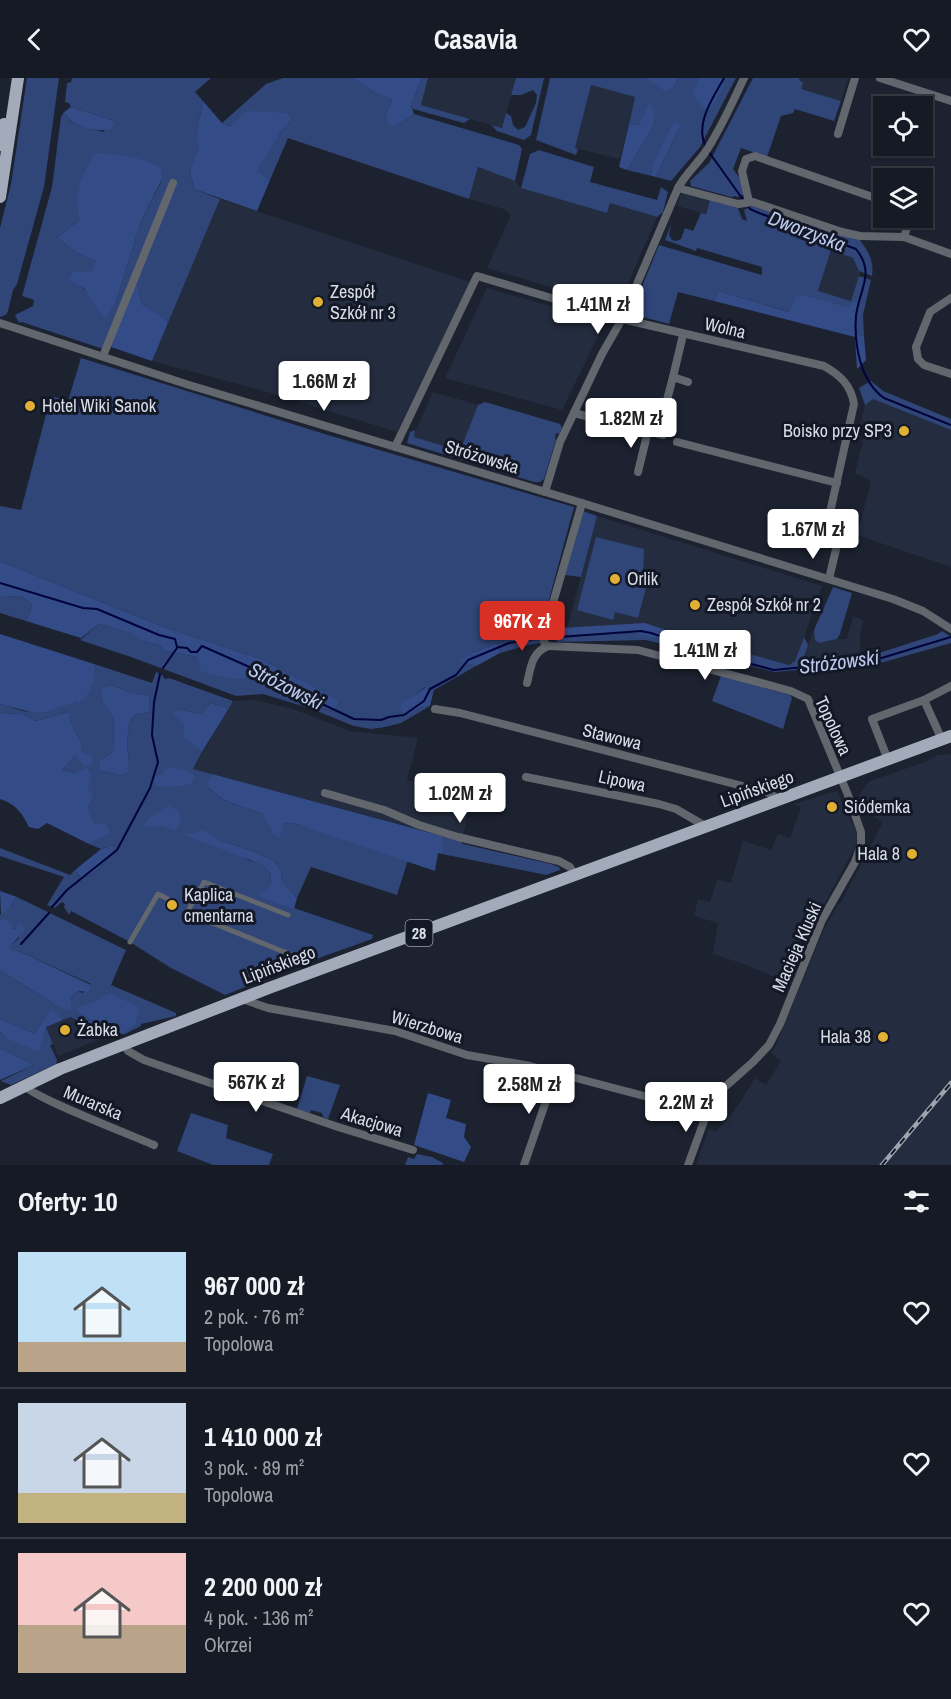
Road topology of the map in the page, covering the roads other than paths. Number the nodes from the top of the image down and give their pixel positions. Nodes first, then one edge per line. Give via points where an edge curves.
1 (11, 78) edge
2 (18, 78) edge
3 (744, 78) edge
4 (855, 78) edge
5 (880, 78) edge
6 (911, 78) edge
7 (908, 87) junction
8 (951, 101) edge
9 (838, 134) dead end
10 (0, 145) edge
11 (173, 183) dead end
12 (678, 188) junction
13 (0, 197) edge
14 (873, 197) edge
15 (745, 203) junction
16 (907, 228) edge
17 (904, 237) junction
18 (951, 254) edge
19 (951, 298) edge
20 (622, 319) junction
21 (0, 323) edge
22 (683, 335) junction
23 (103, 356) junction
24 (951, 374) edge
25 (673, 377) junction
26 (688, 382) dead end
27 (667, 400) dead end
28 (574, 413) junction
29 (648, 431) junction
30 (663, 435) dead end
31 (677, 442) dead end
32 (395, 447) junction
33 (638, 472) dead end
34 (837, 483) junction
35 (545, 492) junction
36 (582, 503) junction
37 (829, 579) junction
38 (951, 629) edge
39 (546, 641) junction
40 (527, 683) dead end
41 (951, 686) edge
42 (924, 700) junction
43 (435, 709) dead end
44 (946, 738) edge
45 (888, 760) junction
46 (526, 777) dead end
47 (841, 777) junction
48 (325, 793) dead end
49 (780, 800) junction
50 (707, 827) junction
51 (575, 875) junction
52 (168, 899) dead end
53 (288, 915) dead end
54 (130, 942) dead end
55 (305, 963) dead end
56 (242, 999) junction
57 (124, 1044) junction
58 (556, 1072) junction
59 (24, 1085) junction
60 (0, 1098) edge
61 (708, 1110) junction
62 (154, 1145) dead end
63 (413, 1150) dead end
64 (524, 1165) edge
65 (688, 1165) edge

1 - 10 main road
2 - 13 main road
3 - 12 street via 712,141
4 - 9 street
5 - 7 street
6 - 7 street
7 - 8 street
11 - 23 street
12 - 15 street
12 - 20 street
14 - 15 street via 752,156 746,159 742,171
15 - 17 street via 855,235
16 - 17 street
17 - 18 street
19 - 24 street via 930,312 916,346 918,359 924,365
20 - 22 street, Wolna
20 - 28 street
20 - 32 street, Wolna via 477,276
21 - 23 street, Stróżowska
22 - 25 street
22 - 34 street, Wolna via 824,366 843,379 853,396 854,411
23 - 32 street, Stróżowska
25 - 26 street
25 - 27 street
28 - 29 street
28 - 35 street via 560,442
29 - 30 street
29 - 33 street
31 - 34 street
32 - 35 street, Stróżowska
34 - 37 street, Wolna via 829,517 837,545
35 - 36 street, Stróżowska
36 - 37 street, Stróżowska
36 - 39 street
37 - 38 street, Stróżowska via 909,604
39 - 40 street via 534,655
39 - 47 street, Topolowa via 638,650 803,696 808,699
41 - 42 street
42 - 44 street
42 - 45 street via 872,719
43 - 49 street, Stawowa via 758,789
44 - 45 main road, Lipińskiego / 28
45 - 47 main road, Lipińskiego / 28
46 - 50 street, Lipowa via 659,804
47 - 49 main road, Lipińskiego / 28
47 - 61 street, Macieja Kluski via 861,832 858,856 822,920 769,1045 718,1093
48 - 51 street via 458,837 560,861
49 - 50 main road, Lipińskiego / 28
50 - 51 main road, Lipińskiego / 28
51 - 56 main road, Lipińskiego / 28
52 - 54 street via 158,894
53 - 55 street via 204,882 188,913
56 - 57 main road, Lipińskiego / 28
56 - 58 street, Wierzbowa via 268,1008 395,1031 467,1055
57 - 59 main road, Lipińskiego / 28
57 - 63 street, Akacjowa via 144,1060
58 - 61 street, Wierzbowa
58 - 64 street
59 - 60 main road, Lipińskiego / 28
59 - 62 street, Murarska via 26,1090
61 - 65 street, Macieja Kluski

